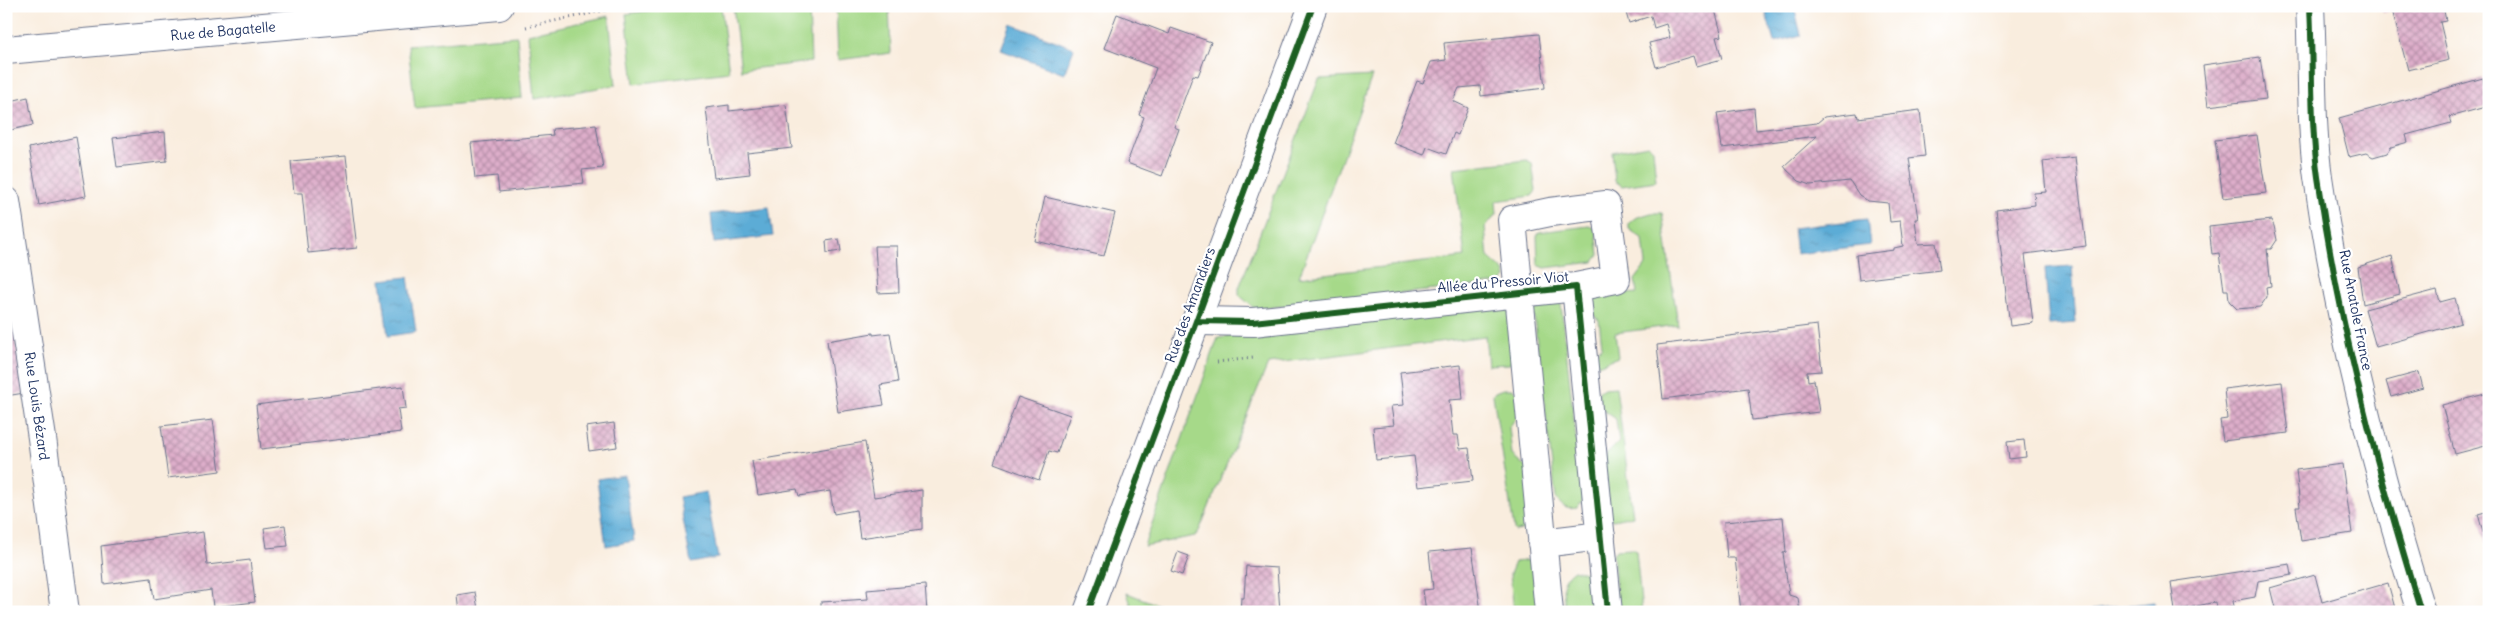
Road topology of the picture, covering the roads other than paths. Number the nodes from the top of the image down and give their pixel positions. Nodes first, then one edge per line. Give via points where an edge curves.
1 (499, 6) edge
2 (1313, 6) edge
3 (2310, 6) edge
4 (6, 50) edge
5 (6, 201) edge
6 (1576, 287) junction
7 (1518, 292) junction
8 (1198, 321) junction
9 (1601, 536) junction
10 (1542, 542) junction
11 (64, 612) edge
12 (1088, 612) edge
13 (1549, 612) edge
14 (1608, 612) edge
15 (2422, 612) edge

1 - 4 street, Rue de Bagatelle
2 - 8 street, Rue des Amandiers
3 - 15 street, Rue Anatole France via 2311,98 2318,176 2348,346 2389,505
5 - 11 street, Rue Louis Bézard via 42,438
6 - 7 street, Allée du Pressoir Viot
6 - 7 street via 1616,279 1606,205 1512,220
6 - 9 street, Allée du Pressoir Viot
7 - 8 street, Allée du Pressoir Viot via 1253,322
7 - 10 street, Allée du Pressoir Viot
8 - 12 street, Rue des Amandiers
9 - 10 street
9 - 14 street, Allée du Pressoir Viot
10 - 13 street, Allée du Pressoir Viot

